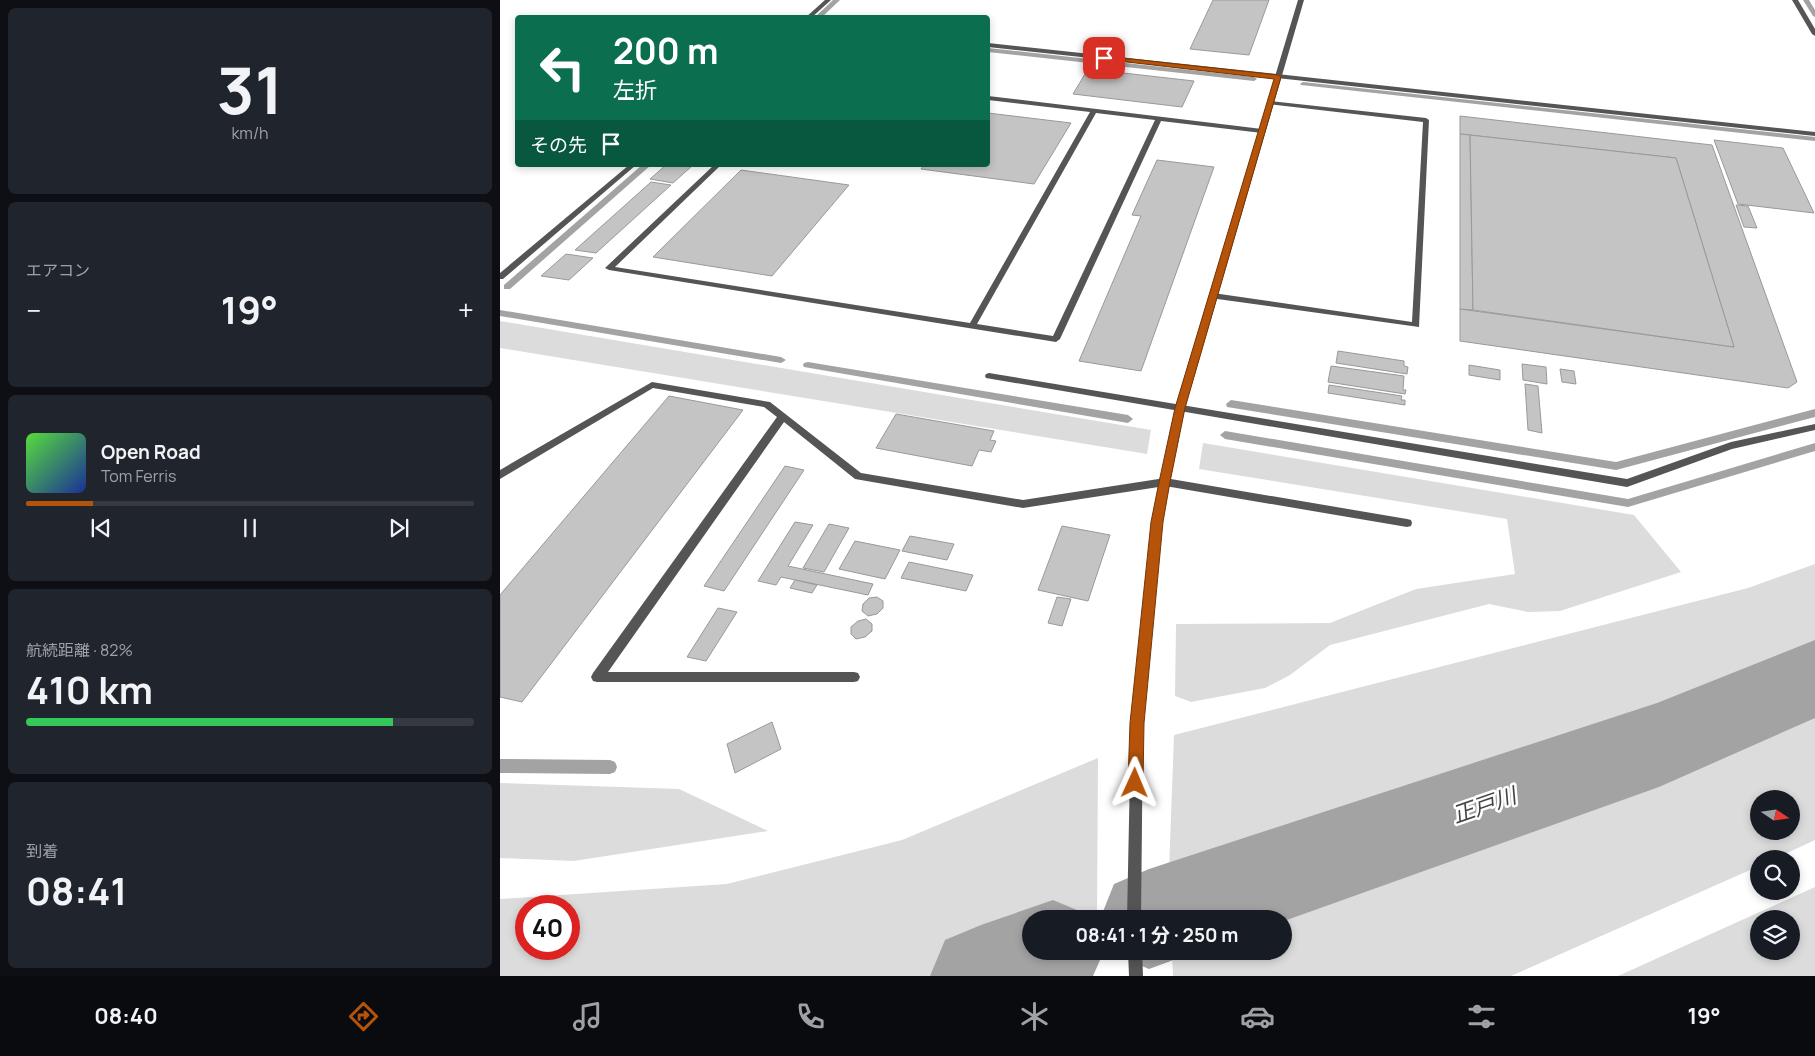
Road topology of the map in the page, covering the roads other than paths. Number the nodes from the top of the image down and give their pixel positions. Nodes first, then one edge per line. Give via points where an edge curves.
1 (828, 0) edge
2 (1301, 0) edge
3 (1794, 0) edge
4 (811, 15) edge
5 (1815, 34) edge
6 (990, 45) edge
7 (1278, 77) junction
8 (990, 98) edge
9 (1270, 103) junction
10 (1094, 111) junction
11 (1159, 118) junction
12 (1262, 130) junction
13 (1815, 134) edge
14 (631, 167) edge
15 (716, 167) edge
16 (500, 277) edge
17 (1213, 296) junction
18 (972, 326) junction
19 (989, 376) dead end
20 (1180, 408) junction
21 (783, 416) junction
22 (1815, 427) edge
23 (500, 474) edge
24 (1165, 482) junction
25 (1407, 523) dead end
26 (854, 677) dead end
27 (1134, 910) edge
28 (1135, 960) edge
29 (1136, 976) edge

1 - 4 street
2 - 7 street
3 - 5 street
6 - 7 street
7 - 9 street
7 - 13 street
8 - 10 street
9 - 12 street
9 - 17 street via 1426,120 1416,326
10 - 11 street
10 - 18 street
11 - 12 street
11 - 18 street via 1056,339
12 - 17 street
14 - 16 street
15 - 18 street via 609,268
17 - 20 street
19 - 20 street
20 - 22 street via 1627,483 1732,446
20 - 24 street
21 - 23 street via 766,404 652,385
21 - 24 street via 858,476 1023,504
21 - 26 street via 597,677
24 - 25 street
24 - 27 street via 1156,532 1137,723
28 - 29 street

